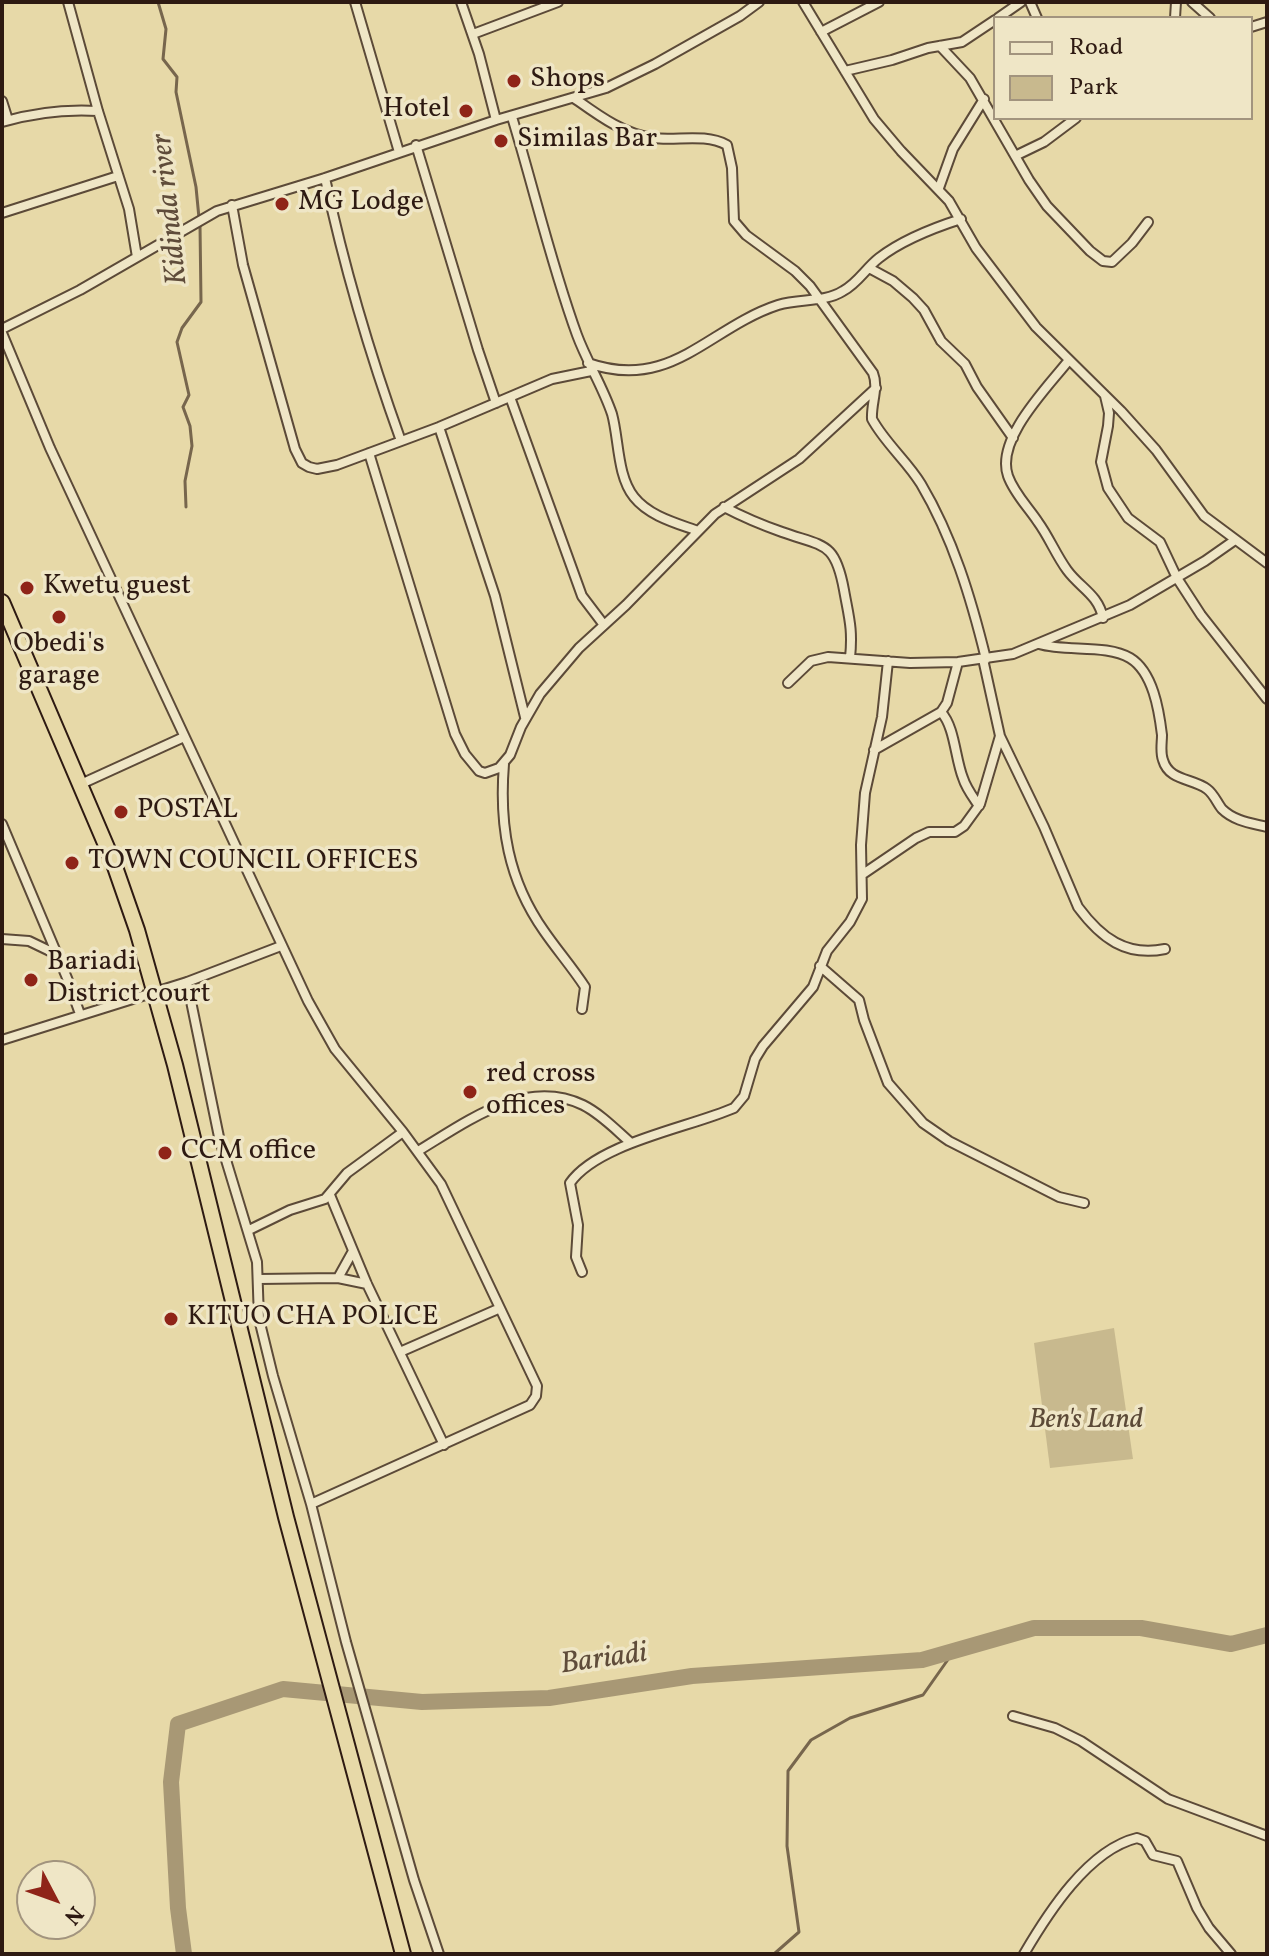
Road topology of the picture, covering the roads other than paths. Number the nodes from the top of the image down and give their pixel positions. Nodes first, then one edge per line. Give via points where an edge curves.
1 (68, 2) edge
2 (355, 2) edge
3 (461, 2) edge
4 (558, 2) edge
5 (759, 2) edge
6 (803, 2) edge
7 (879, 2) edge
8 (1021, 2) edge
9 (1192, 2) edge
10 (1001, 16) edge
11 (1208, 16) edge
12 (993, 22) edge
13 (821, 32) junction
14 (473, 34) junction
15 (940, 46) junction
16 (845, 71) junction
17 (574, 98) junction
18 (984, 99) junction
19 (2, 101) edge
20 (98, 111) junction
21 (993, 116) edge
22 (512, 117) junction
23 (496, 120) junction
24 (995, 120) edge
25 (1073, 120) edge
26 (5, 121) edge
27 (416, 145) junction
28 (399, 152) junction
29 (1015, 156) junction
30 (118, 176) junction
31 (325, 178) junction
32 (939, 188) junction
33 (232, 205) junction
34 (2, 213) edge
35 (961, 219) junction
36 (1148, 222) dead end
37 (137, 257) junction
38 (869, 268) junction
39 (820, 300) junction
40 (2, 333) edge
41 (1069, 360) junction
42 (589, 367) junction
43 (876, 388) junction
44 (1105, 395) junction
45 (510, 397) junction
46 (496, 403) junction
47 (439, 427) junction
48 (1013, 438) junction
49 (401, 441) junction
50 (369, 453) junction
51 (724, 507) junction
52 (698, 531) junction
53 (1235, 540) junction
54 (1267, 563) edge
55 (1177, 578) junction
56 (2, 602) edge
57 (1103, 618) junction
58 (604, 625) junction
59 (8, 634) edge
60 (1038, 644) junction
61 (850, 658) junction
62 (985, 659) junction
63 (888, 661) junction
64 (958, 662) junction
65 (788, 683) dead end
66 (1267, 699) edge
67 (941, 712) junction
68 (526, 718) junction
69 (1000, 736) junction
70 (184, 737) junction
71 (874, 750) junction
72 (504, 764) junction
73 (81, 784) junction
74 (979, 806) junction
75 (2, 824) edge
76 (1267, 827) edge
77 (863, 874) junction
78 (2, 939) edge
79 (281, 946) junction
80 (1165, 949) dead end
81 (56, 954) junction
82 (820, 966) junction
83 (187, 982) junction
84 (154, 992) junction
85 (582, 1009) dead end
86 (80, 1014) junction
87 (2, 1040) edge
88 (403, 1132) junction
89 (631, 1143) junction
90 (418, 1151) junction
91 (330, 1195) junction
92 (1084, 1203) dead end
93 (249, 1230) junction
94 (353, 1251) junction
95 (582, 1272) dead end
96 (338, 1278) junction
97 (259, 1279) junction
98 (367, 1284) junction
99 (498, 1309) junction
100 (400, 1352) junction
101 (444, 1445) junction
102 (311, 1504) junction
103 (1013, 1716) dead end
104 (1267, 1836) edge
105 (403, 1954) edge
106 (439, 1954) edge
107 (1024, 1954) edge
108 (1231, 1954) edge

1 - 20 street
2 - 28 street
3 - 14 street
4 - 14 street
5 - 17 street via 655,64
6 - 13 street
7 - 13 street
8 - 10 street
9 - 11 street
12 - 15 street via 970,39
13 - 16 street
14 - 23 street
15 - 16 street
15 - 18 street
16 - 32 street via 885,132
17 - 22 street
17 - 39 street via 639,136 714,139 727,145 734,221 795,271
18 - 21 street
18 - 32 street via 953,149
19 - 26 street
20 - 26 street via 50,112
20 - 30 street
22 - 23 street
22 - 42 street
23 - 27 street
24 - 29 street
25 - 29 street
27 - 28 street
27 - 46 street
28 - 31 street
29 - 36 street via 1047,206 1103,261 1121,255
30 - 34 street
30 - 37 street
31 - 33 street
31 - 49 street via 349,279
32 - 35 street
33 - 37 street
33 - 50 street via 243,265 297,456 317,469
35 - 38 street via 897,246
35 - 41 street via 988,265
37 - 40 street
38 - 39 street via 840,293
38 - 48 street via 893,281 924,310
39 - 42 street via 779,305 655,368
39 - 43 street via 873,373
40 - 70 street
41 - 44 street
41 - 48 street
42 - 45 street
42 - 52 street via 612,415 633,496 666,520
43 - 51 street via 799,459
43 - 62 street via 872,419 920,483 946,530
44 - 53 street via 1156,450 1204,516
44 - 55 street via 1109,413 1103,476 1128,518 1160,542
45 - 46 street
45 - 58 street via 582,596
46 - 47 street
47 - 49 street
47 - 68 street via 491,583
48 - 57 street via 1005,462 1014,488 1067,570 1095,597
49 - 50 street
50 - 72 street via 455,734 479,771 495,771
51 - 52 street
51 - 61 street via 810,539 833,556 851,616
52 - 58 street
53 - 54 street
53 - 55 street
55 - 57 street
55 - 66 street
56 - 59 highway
57 - 60 street
58 - 68 street via 555,674
59 - 73 highway
60 - 62 street
60 - 76 street via 1131,658 1149,681 1167,769 1206,789 1230,816
61 - 63 street
61 - 65 street via 811,661
62 - 64 street
62 - 69 street
63 - 64 street
63 - 71 street
64 - 67 street
67 - 71 street
67 - 74 street via 951,728 963,779
68 - 72 street
69 - 74 street
69 - 80 street via 1087,919 1126,949
70 - 73 street
70 - 79 street
71 - 77 street via 865,793
72 - 85 street via 502,820 511,861 529,908 585,987
73 - 84 highway via 128,903
74 - 77 street via 959,830 929,832
75 - 81 street
77 - 82 street via 856,912
78 - 81 street via 29,941
79 - 83 street
79 - 88 street via 335,1049
81 - 86 street
82 - 89 street via 809,993 755,1059 744,1096 734,1108
82 - 92 street via 859,1000 888,1083 923,1123 1059,1197
83 - 84 street
83 - 93 street via 219,1137
84 - 86 street
84 - 105 highway
86 - 87 street
88 - 90 street
88 - 91 street via 347,1173
89 - 90 street via 586,1107 544,1095 488,1110
89 - 95 street via 587,1164 570,1183
90 - 99 street via 463,1227
91 - 93 street
91 - 94 street
93 - 97 street
94 - 96 street
94 - 98 street
96 - 97 street
96 - 98 street
97 - 102 street via 259,1319
98 - 100 street
99 - 100 street
99 - 101 street via 537,1386 536,1396 530,1405
100 - 101 street
101 - 102 street
102 - 106 street via 379,1759
103 - 104 street via 1081,1741 1168,1799
107 - 108 street via 1065,1891 1105,1853 1137,1838 1153,1855 1177,1861 1197,1908

